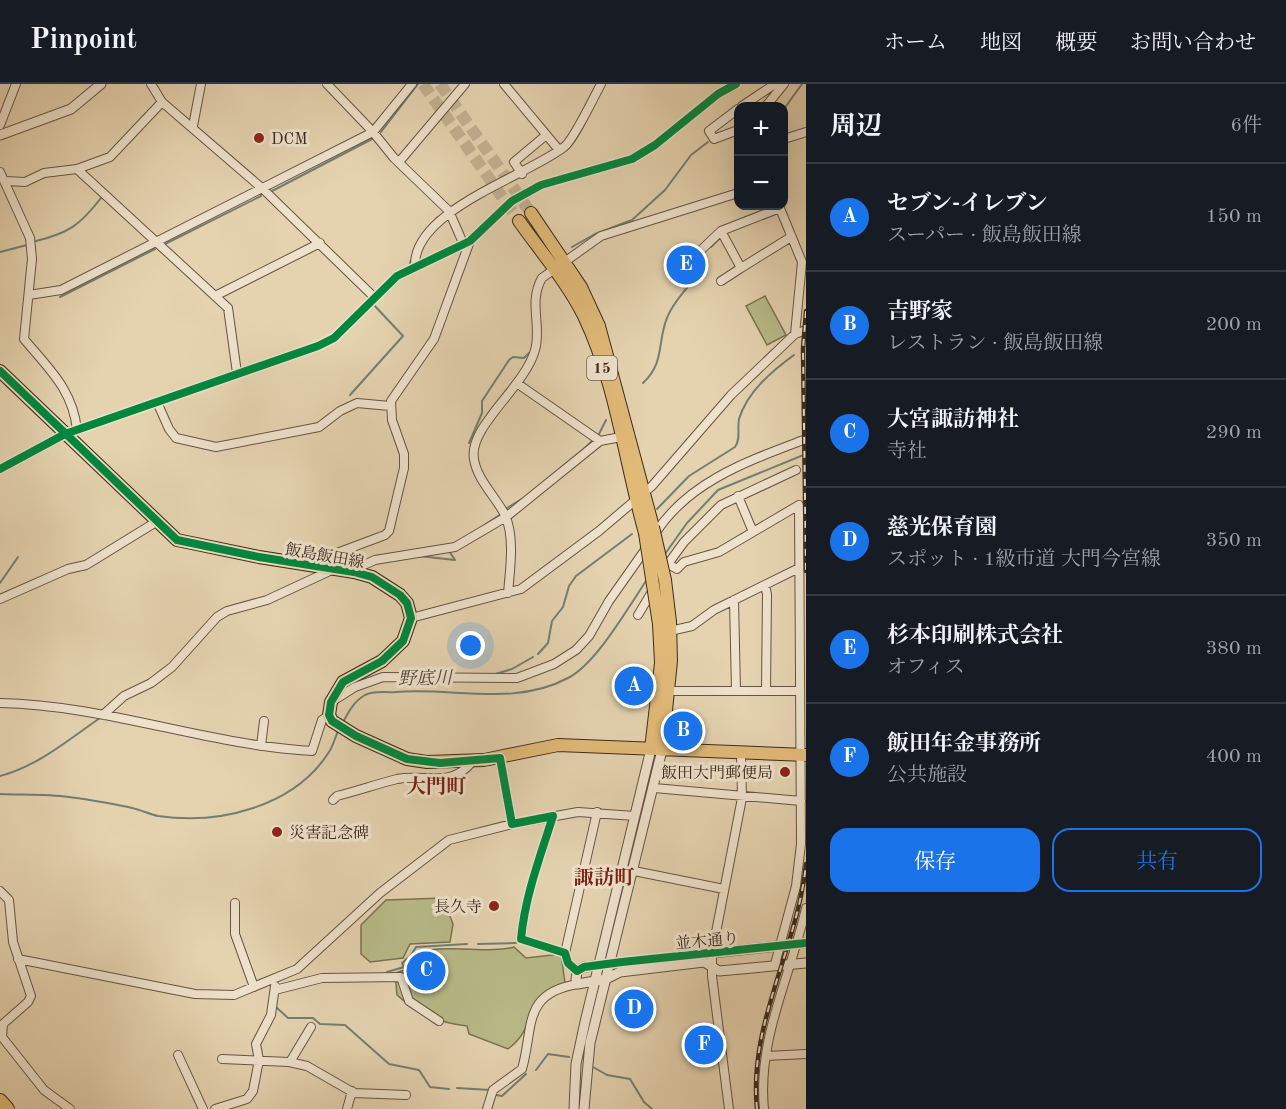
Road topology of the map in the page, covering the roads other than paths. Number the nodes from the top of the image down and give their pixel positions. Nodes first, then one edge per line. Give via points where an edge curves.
1 (16, 84) edge
2 (101, 84) edge
3 (151, 84) edge
4 (201, 84) edge
5 (327, 84) edge
6 (465, 84) edge
7 (504, 84) edge
8 (601, 84) edge
9 (736, 84) edge
10 (775, 84) edge
11 (784, 84) edge
12 (410, 85) edge
13 (162, 102) junction
14 (749, 102) edge
15 (769, 102) edge
16 (734, 112) edge
17 (0, 125) edge
18 (193, 126) junction
19 (373, 132) junction
20 (734, 132) edge
21 (806, 132) edge
22 (0, 135) edge
23 (545, 136) junction
24 (788, 137) edge
25 (559, 150) junction
26 (399, 162) junction
27 (77, 169) junction
28 (0, 172) edge
29 (522, 174) junction
30 (6, 181) junction
31 (263, 189) junction
32 (734, 194) edge
33 (773, 210) edge
34 (781, 210) edge
35 (449, 211) junction
36 (531, 213) tunnel mouth
37 (519, 221) tunnel mouth
38 (721, 231) junction
39 (791, 237) junction
40 (156, 242) junction
41 (466, 242) junction
42 (320, 243) junction
43 (699, 252) dead end
44 (558, 265) junction
45 (415, 267) junction
46 (741, 267) junction
47 (721, 281) dead end
48 (29, 295) junction
49 (215, 296) junction
50 (375, 298) junction
51 (806, 330) edge
52 (795, 334) junction
53 (0, 371) edge
54 (237, 373) junction
55 (518, 384) junction
56 (157, 402) junction
57 (390, 406) junction
58 (71, 432) junction
59 (621, 437) junction
60 (806, 439) edge
61 (600, 441) junction
62 (0, 469) edge
63 (796, 470) dead end
64 (639, 496) junction
65 (738, 496) junction
66 (506, 517) junction
67 (156, 522) junction
68 (753, 532) junction
69 (669, 564) junction
70 (327, 568) junction
71 (799, 568) junction
72 (354, 572) junction
73 (765, 585) junction
74 (508, 593) junction
75 (0, 599) edge
76 (734, 600) junction
77 (638, 615) dead end
78 (411, 618) junction
79 (666, 626) junction
80 (669, 691) junction
81 (736, 691) junction
82 (766, 691) junction
83 (800, 691) junction
84 (330, 702) junction
85 (0, 703) edge
86 (103, 715) junction
87 (331, 718) junction
88 (264, 722) dead end
89 (261, 746) junction
90 (656, 749) junction
91 (741, 753) junction
92 (803, 754) edge
93 (500, 758) junction
94 (472, 762) junction
95 (654, 788) junction
96 (742, 798) junction
97 (333, 800) dead end
98 (801, 801) junction
99 (597, 812) junction
100 (553, 816) junction
101 (635, 816) junction
102 (512, 824) junction
103 (634, 871) junction
104 (724, 889) junction
105 (0, 891) edge
106 (236, 903) dead end
107 (806, 908) edge
108 (801, 944) edge
109 (780, 946) junction
110 (566, 953) junction
111 (712, 953) junction
112 (18, 959) junction
113 (806, 963) edge
114 (774, 964) junction
115 (610, 965) junction
116 (790, 965) junction
117 (599, 966) junction
118 (713, 968) junction
119 (577, 971) junction
120 (275, 979) junction
121 (606, 979) junction
122 (596, 981) junction
123 (578, 984) junction
124 (254, 987) junction
125 (275, 990) junction
126 (439, 1021) dead end
127 (311, 1027) dead end
128 (806, 1054) edge
129 (178, 1055) dead end
130 (766, 1056) junction
131 (222, 1059) dead end
132 (259, 1060) junction
133 (290, 1062) junction
134 (351, 1092) junction
135 (406, 1095) dead end
136 (0, 1101) edge
137 (7, 1109) edge
138 (70, 1109) edge
139 (203, 1109) edge
140 (215, 1109) edge
141 (347, 1109) edge
142 (487, 1109) edge
143 (574, 1109) edge
144 (584, 1109) edge
145 (729, 1109) edge
146 (764, 1109) edge

1 - 17 street
2 - 22 street via 71,109
3 - 13 street
4 - 18 street
5 - 19 street
6 - 26 street
7 - 23 street
8 - 25 street via 566,146
9 - 41 street via 632,159 541,185 512,201
10 - 14 street
11 - 15 street
12 - 19 street
13 - 18 street
13 - 27 street via 110,157
16 - 20 street via 709,131 714,140
18 - 31 street
19 - 26 street
19 - 31 street
21 - 24 street
23 - 25 street
23 - 29 street via 514,162
25 - 29 street
26 - 35 street
27 - 30 street via 44,173 25,182
27 - 40 street
28 - 30 street
29 - 35 street
30 - 48 street via 30,238
31 - 40 street
31 - 42 street
32 - 44 street via 601,236
33 - 38 street
34 - 39 street
35 - 41 street
35 - 45 street via 426,235
36 - 44 main road, 15
37 - 44 main road, 15
38 - 43 street
38 - 46 street
39 - 46 street
39 - 52 street via 800,253 803,273
40 - 48 street via 61,290
40 - 49 street
41 - 45 street
41 - 57 street via 434,339
42 - 49 street
42 - 50 street
44 - 55 street via 536,288 536,346
44 - 59 main road, 15 via 598,352
44 - 64 main road, 15 via 581,287 604,341
45 - 50 street via 397,276
46 - 47 street
48 - 58 street via 24,339 60,382 75,409
49 - 54 street via 228,309
50 - 54 street via 334,338
51 - 52 street
52 - 64 street via 731,395 682,449 672,466
53 - 58 main road, 飯島飯田線
54 - 56 street
55 - 61 street
55 - 66 street via 473,444 478,472
56 - 57 street via 176,438 216,447 319,427 357,403
56 - 58 street
57 - 70 street via 404,454 394,519 385,535 337,553
58 - 62 street
58 - 67 main road, 飯島飯田線
59 - 61 street
59 - 64 main road, 15
60 - 84 street via 743,463 676,508 661,524 589,636 554,664 517,678 383,677
61 - 66 street
63 - 65 street
64 - 74 street via 521,589
64 - 79 main road, 15, bridge
65 - 68 street
65 - 69 street via 721,505 684,542
66 - 72 street via 455,547 375,560
66 - 74 street
67 - 70 main road, 飯島飯田線 via 177,540
67 - 75 street via 86,565
68 - 69 street via 718,552 684,562 677,569
68 - 71 street via 799,505
69 - 77 street
70 - 72 main road, 飯島飯田線
70 - 86 street via 267,600 217,617 173,667 124,696
71 - 73 street
71 - 83 street
72 - 78 main road, 飯島飯田線 via 391,587 407,603
73 - 76 street
73 - 82 street
74 - 78 street
76 - 79 street via 692,626
76 - 81 street
78 - 84 main road via 395,650 343,682
79 - 80 main road, 15
79 - 90 main road, 15
80 - 81 street
80 - 90 main road, 15
81 - 82 street
82 - 83 street
83 - 92 street
84 - 87 main road
85 - 86 street via 42,704
86 - 89 street
87 - 89 street via 322,720 312,751
87 - 94 main road via 346,730 407,759
88 - 89 street
90 - 91 main road
90 - 93 main road via 558,745
90 - 95 street
90 - 101 street
91 - 92 main road
91 - 96 street
92 - 98 street
93 - 94 main road
93 - 102 street
94 - 97 street via 459,773 436,781 399,778
95 - 96 street
95 - 103 street
96 - 98 street
96 - 104 street
98 - 109 street via 796,886
99 - 100 street
99 - 101 street
99 - 110 street
100 - 102 street
100 - 110 street via 532,879 520,939
101 - 117 street
102 - 120 street via 449,840 380,893 297,969
103 - 104 street
103 - 115 street
104 - 111 street
105 - 112 street via 9,900
106 - 124 street via 235,934
107 - 108 street
108 - 109 street, 並木通り
108 - 116 street
109 - 111 street, 並木通り
109 - 114 street
110 - 119 street via 568,963
111 - 115 street, 並木通り
111 - 118 street
112 - 124 street via 208,996 234,995
112 - 138 street via 31,996 3,1024 2,1037 44,1090
113 - 116 street, 並木通り
114 - 116 street, 並木通り
114 - 118 street, 並木通り via 719,971
115 - 117 street, 並木通り
115 - 121 street
116 - 130 street
117 - 119 street, 並木通り
117 - 122 street
118 - 121 street, 並木通り via 704,962 620,972
118 - 145 street
119 - 123 street
120 - 124 street
120 - 125 street
121 - 122 street, 並木通り
121 - 144 street via 588,1053
122 - 123 street, 並木通り
122 - 143 street via 576,1064
123 - 142 street via 549,993 533,1010 522,1069 493,1090
125 - 126 street via 322,978 401,978 409,1001
125 - 132 street via 271,1015 256,1044
127 - 133 street
128 - 130 street
129 - 139 street
130 - 146 street
131 - 132 street
132 - 133 street
132 - 140 street via 254,1091 247,1099
133 - 134 street via 307,1066
134 - 135 street
134 - 141 street
136 - 137 highway

